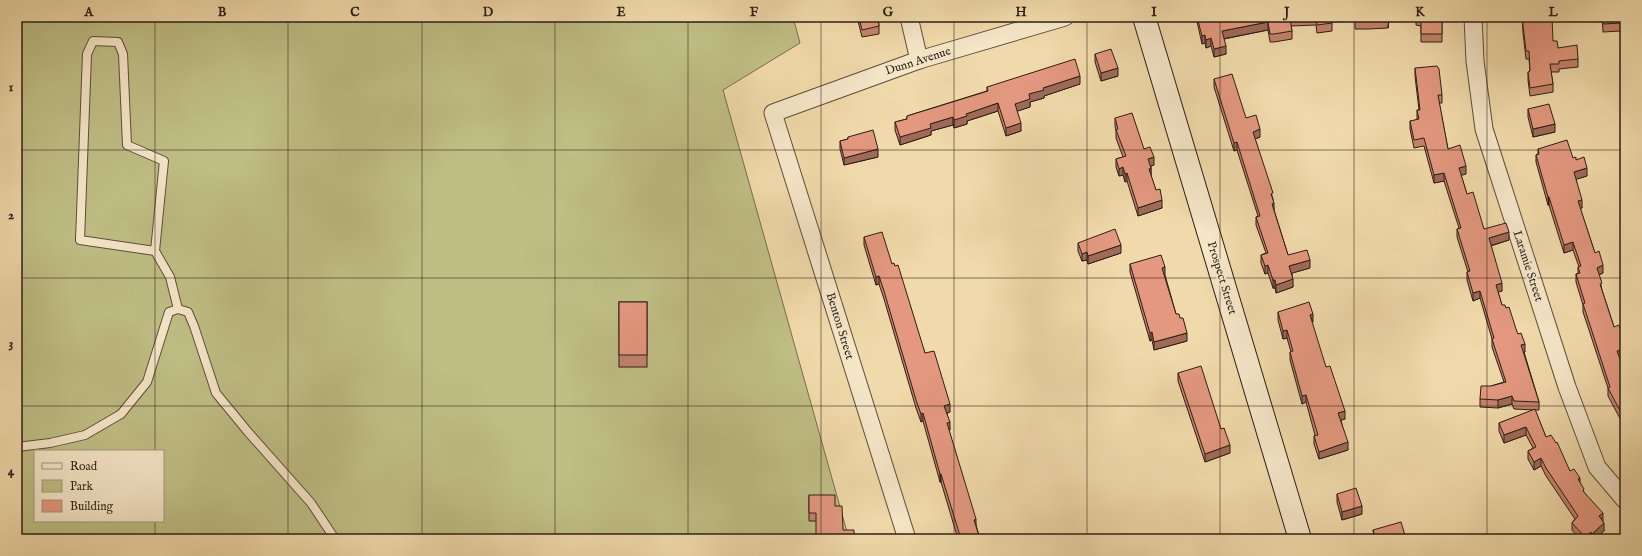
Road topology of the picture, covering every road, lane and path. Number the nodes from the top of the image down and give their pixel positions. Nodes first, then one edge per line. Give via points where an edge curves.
1 (909, 17) edge
2 (1065, 17) edge
3 (1144, 17) edge
4 (1474, 17) edge
5 (919, 60) junction
6 (773, 113) joint
7 (155, 251) junction
8 (178, 308) junction
9 (17, 447) edge
10 (1625, 500) edge
11 (335, 539) edge
12 (907, 539) edge
13 (1300, 539) edge

1 - 5 street
2 - 5 street, Dunn Avenue
3 - 13 street, Prospect Street
4 - 10 street, Laramie Street via 1475,61 1484,129 1567,386 1597,467
5 - 6 street, Dunn Avenue
6 - 12 street, Benton Street
7 - 7 lane via 164,161 127,145 123,54 118,42 93,41 87,54 80,240
7 - 8 lane via 170,277
8 - 9 lane via 169,312 147,382 121,414 85,436
8 - 11 lane via 188,312 216,393 311,503

